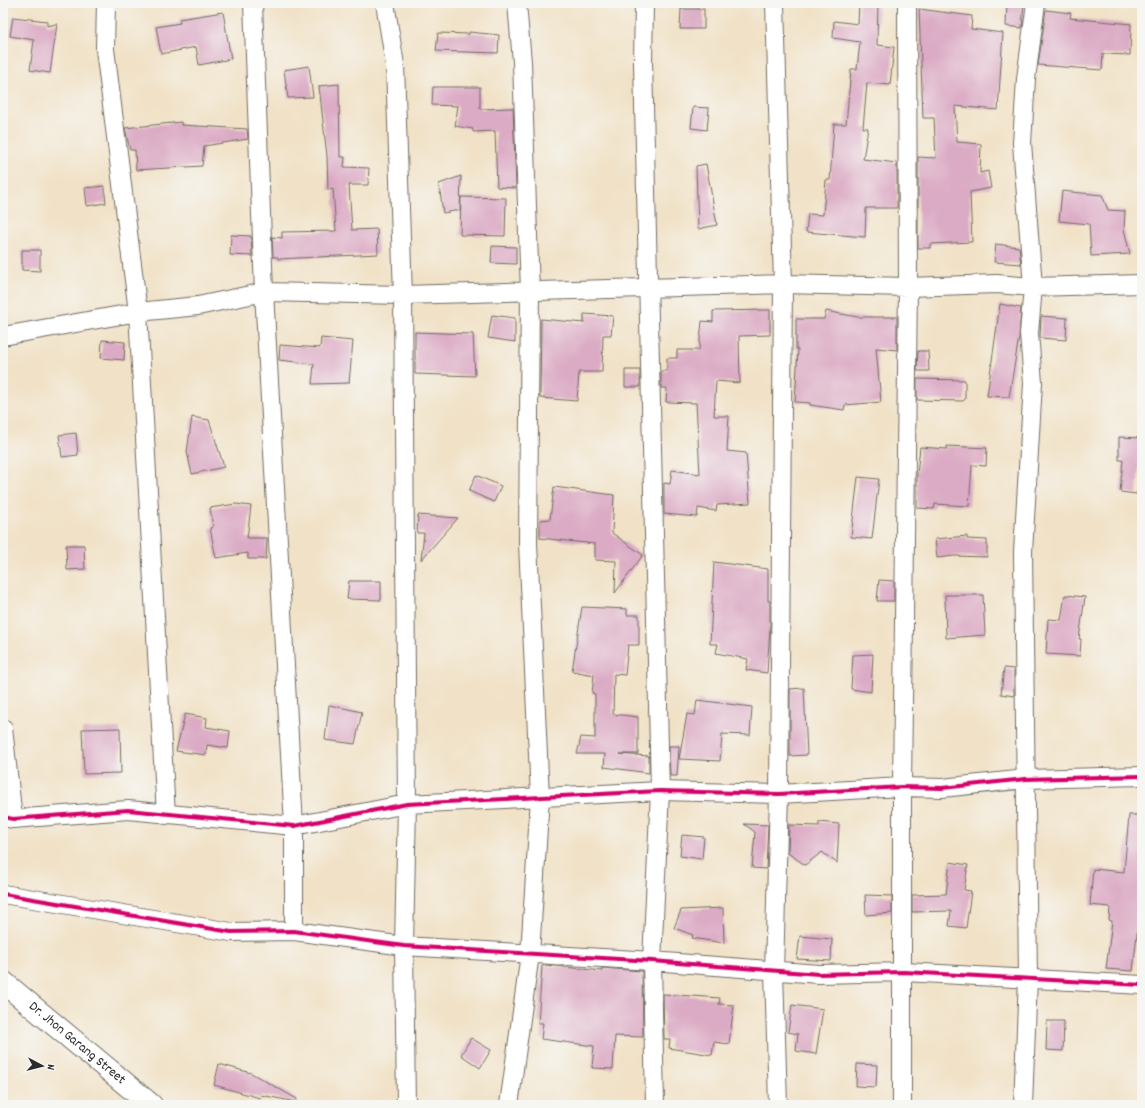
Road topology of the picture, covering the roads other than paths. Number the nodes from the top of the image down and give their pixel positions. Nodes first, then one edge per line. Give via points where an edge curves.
1 (106, 3) edge
2 (253, 3) edge
3 (385, 3) edge
4 (517, 3) edge
5 (644, 3) edge
6 (775, 3) edge
7 (907, 3) edge
8 (1036, 3) edge
9 (783, 284) junction
10 (1142, 284) edge
11 (908, 287) junction
12 (1033, 287) junction
13 (647, 289) junction
14 (264, 292) junction
15 (530, 292) junction
16 (403, 295) junction
17 (138, 312) junction
18 (3, 336) edge
19 (3, 728) edge
20 (1142, 776) edge
21 (1026, 779) junction
22 (902, 787) junction
23 (660, 791) junction
24 (779, 794) junction
25 (540, 797) junction
26 (407, 804) junction
27 (166, 815) junction
28 (8, 818) edge
29 (294, 826) junction
30 (3, 894) edge
31 (294, 931) junction
32 (404, 946) junction
33 (530, 954) junction
34 (652, 960) junction
35 (774, 971) junction
36 (904, 972) junction
37 (1028, 978) junction
38 (3, 982) edge
39 (1142, 985) edge
40 (151, 1105) edge
41 (406, 1105) edge
42 (509, 1105) edge
43 (655, 1105) edge
44 (778, 1105) edge
45 (902, 1105) edge
46 (1023, 1105) edge

1 - 17 street via 106,49
2 - 14 street
3 - 16 street via 394,65
4 - 15 street via 522,62
5 - 13 street
6 - 9 street
7 - 11 street
8 - 12 street via 1026,79 1022,143
9 - 11 street
9 - 13 street
9 - 24 street
10 - 12 street
11 - 12 street via 997,284
11 - 22 street
12 - 21 street via 1029,333 1033,382 1022,552
13 - 15 street
13 - 23 street
14 - 16 street
14 - 17 street via 198,306
14 - 29 street
15 - 16 street
15 - 25 street via 528,543
16 - 26 street
17 - 18 street
17 - 27 street
19 - 28 street
20 - 21 street
21 - 22 street via 942,788
21 - 37 street
22 - 24 street
22 - 36 street
23 - 24 street
23 - 25 street
23 - 34 street
24 - 35 street
25 - 26 street
25 - 33 street
26 - 29 street
26 - 32 street
27 - 28 street via 128,810
27 - 29 street
29 - 31 street
30 - 31 street via 231,932
31 - 32 street
32 - 33 street
32 - 41 street
33 - 34 street
33 - 42 street
34 - 35 street
34 - 43 street
35 - 36 street via 819,974
35 - 44 street
36 - 37 street
36 - 45 street
37 - 39 street
37 - 46 street
38 - 40 street, Dr. Jhon Garang Street

